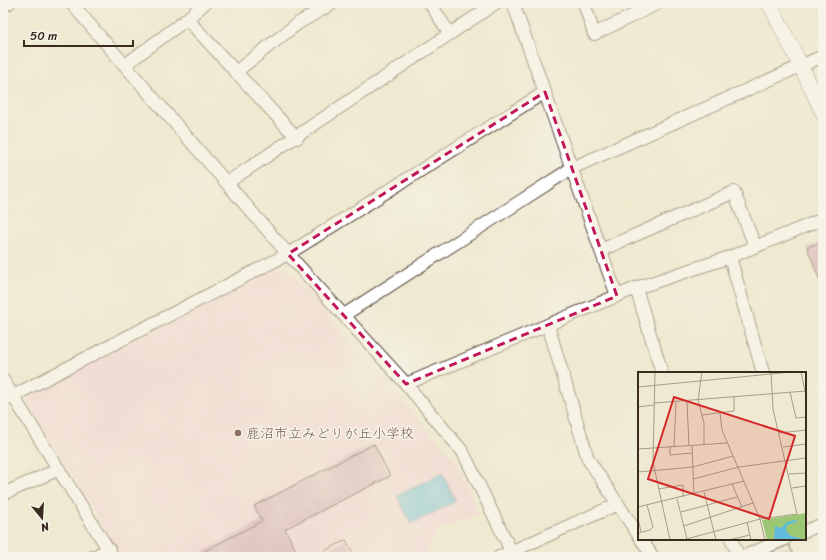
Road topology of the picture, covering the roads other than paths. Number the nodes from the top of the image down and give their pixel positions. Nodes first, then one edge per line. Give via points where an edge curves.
1 (9, 3) edge
2 (71, 3) edge
3 (205, 3) edge
4 (333, 3) edge
5 (430, 3) edge
6 (496, 3) edge
7 (512, 3) edge
8 (584, 3) edge
9 (659, 3) edge
10 (769, 3) edge
11 (3, 6) edge
12 (187, 19) junction
13 (449, 33) junction
14 (823, 56) edge
15 (125, 65) junction
16 (801, 66) junction
17 (237, 72) junction
18 (545, 92) junction
19 (823, 113) edge
20 (297, 138) junction
21 (572, 168) junction
22 (228, 182) junction
23 (823, 219) edge
24 (755, 246) junction
25 (601, 250) junction
26 (288, 254) junction
27 (730, 257) junction
28 (636, 288) junction
29 (618, 296) junction
30 (344, 315) junction
31 (548, 325) junction
32 (662, 372) edge
33 (763, 372) edge
34 (3, 380) edge
35 (406, 384) junction
36 (8, 399) edge
37 (60, 469) junction
38 (3, 494) edge
39 (618, 504) junction
40 (823, 524) edge
41 (806, 527) edge
42 (638, 534) edge
43 (642, 540) edge
44 (732, 540) edge
45 (783, 540) edge
46 (511, 551) junction
47 (111, 553) edge
48 (93, 557) edge
49 (499, 557) edge
50 (653, 557) edge
51 (741, 557) edge

1 - 11 street
2 - 15 street
3 - 12 street
4 - 17 street via 297,24
5 - 13 street
6 - 13 street
7 - 18 street
8 - 9 street via 594,34
10 - 16 street
12 - 15 street
12 - 17 street
13 - 20 street
14 - 16 street
15 - 22 street
16 - 19 street
16 - 21 street
17 - 20 street
18 - 21 street
18 - 26 street
20 - 22 street
21 - 25 street
21 - 30 street
22 - 26 street
23 - 24 street
24 - 25 street via 734,192
24 - 27 street
25 - 29 street
26 - 30 street
26 - 36 street
27 - 28 street
27 - 33 street
28 - 29 street
28 - 32 street
29 - 31 street
30 - 35 street
31 - 35 street
31 - 39 street via 588,459
34 - 36 street
35 - 46 street via 463,452
36 - 37 street
37 - 38 street
37 - 47 street
39 - 42 street
39 - 46 street
40 - 41 street
43 - 50 street
44 - 51 street
45 - 51 street
46 - 49 street
47 - 48 street

